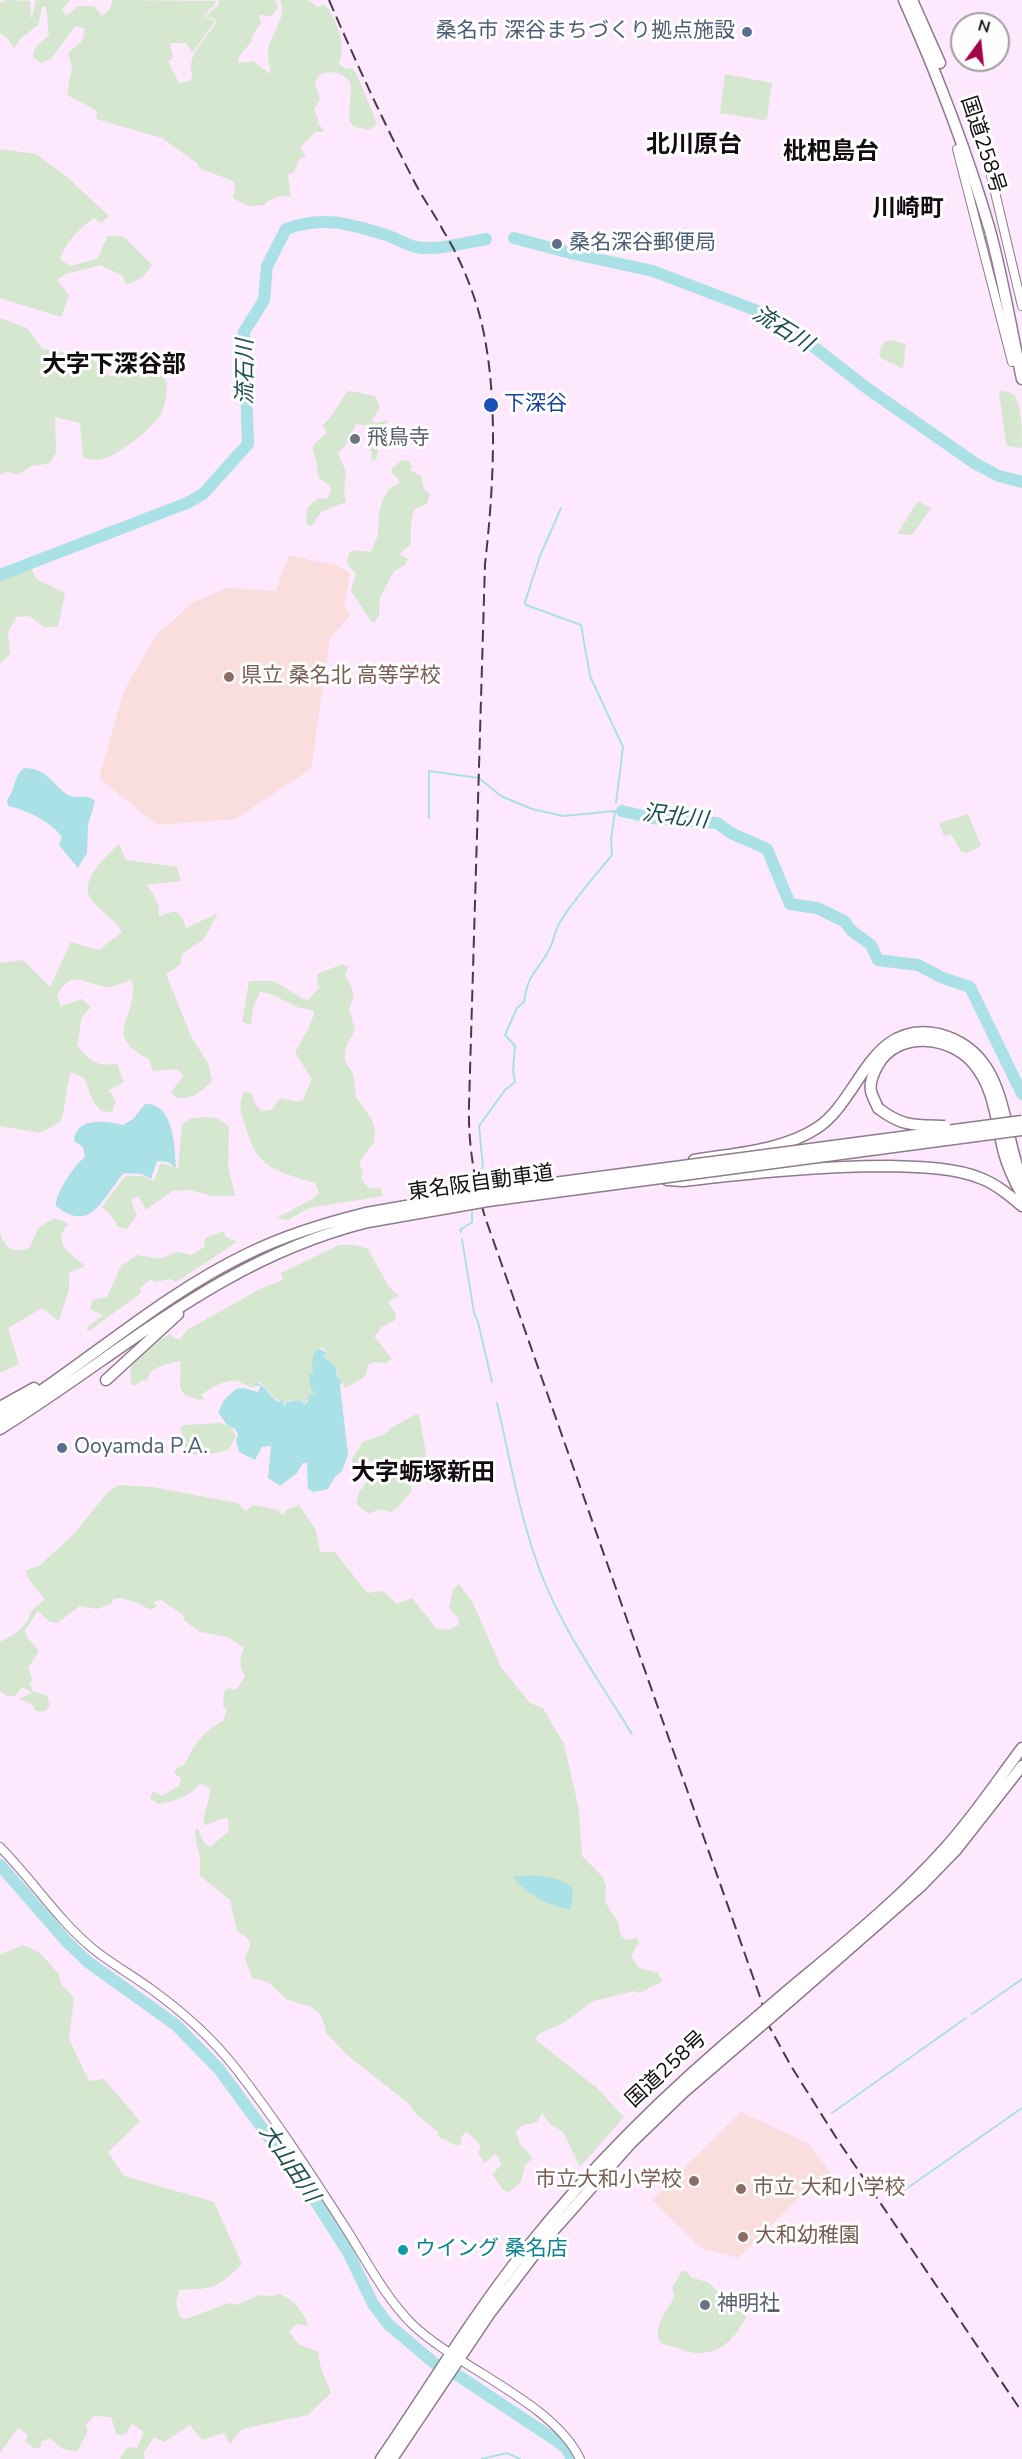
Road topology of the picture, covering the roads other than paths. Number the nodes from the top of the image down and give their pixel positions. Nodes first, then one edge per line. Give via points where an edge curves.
1 (903, 0) edge
2 (912, 0) edge
3 (957, 149) dead end
4 (986, 154) dead end
5 (1022, 306) edge
6 (1017, 353) edge
7 (1022, 379) edge
8 (1022, 1115) edge
9 (1022, 1120) edge
10 (1022, 1130) edge
11 (632, 1173) junction
12 (660, 1179) junction
13 (1022, 1180) edge
14 (1022, 1195) edge
15 (1022, 1206) edge
16 (367, 1218) junction
17 (253, 1264) junction
18 (90, 1356) junction
19 (106, 1380) dead end
20 (0, 1407) edge
21 (0, 1418) edge
22 (0, 1429) edge
23 (1022, 1748) edge
24 (1022, 1766) edge
25 (0, 1847) edge
26 (789, 1996) junction
27 (455, 2359) junction
28 (446, 2372) junction
29 (381, 2459) edge
30 (392, 2459) edge
31 (580, 2459) edge

1 - 6 highway, 国道258号 via 965,150 989,229
2 - 6 highway, 国道258号 via 948,84 994,222
3 - 6 street
4 - 5 street
6 - 7 highway, 国道258号
8 - 14 highway, bridge via 951,1126 894,1120 878,1108 871,1091 872,1081 881,1059 907,1043 933,1041 956,1048 972,1062 986,1083 996,1115 1004,1153 1011,1175
9 - 11 highway, 東名阪自動車道, bridge
10 - 12 highway, 東名阪自動車道, bridge
11 - 13 highway, bridge via 794,1139 817,1128 836,1111 879,1050 911,1034 937,1034 962,1043 987,1069
11 - 16 highway, 東名阪自動車道, bridge via 486,1192
12 - 15 highway, bridge via 683,1181 834,1166 910,1167 980,1178
12 - 16 highway, 東名阪自動車道, bridge
16 - 17 highway, 東名阪自動車道
16 - 18 highway, 東名阪自動車道 via 314,1227 248,1254 194,1284
17 - 19 highway via 178,1313
17 - 22 highway, 東名阪自動車道 via 186,1302
18 - 20 highway
18 - 21 highway, 東名阪自動車道
23 - 26 highway, 国道258号 via 972,1815 916,1879
24 - 26 highway, 国道258号 via 956,1850 921,1886
25 - 27 street via 91,1947 196,2026 236,2068 391,2298 412,2324
26 - 27 highway, 国道258号, bridge via 654,2121 586,2193
27 - 28 highway, 国道258号
27 - 31 street via 562,2431
28 - 29 highway, 国道258号
28 - 30 highway, 国道258号

